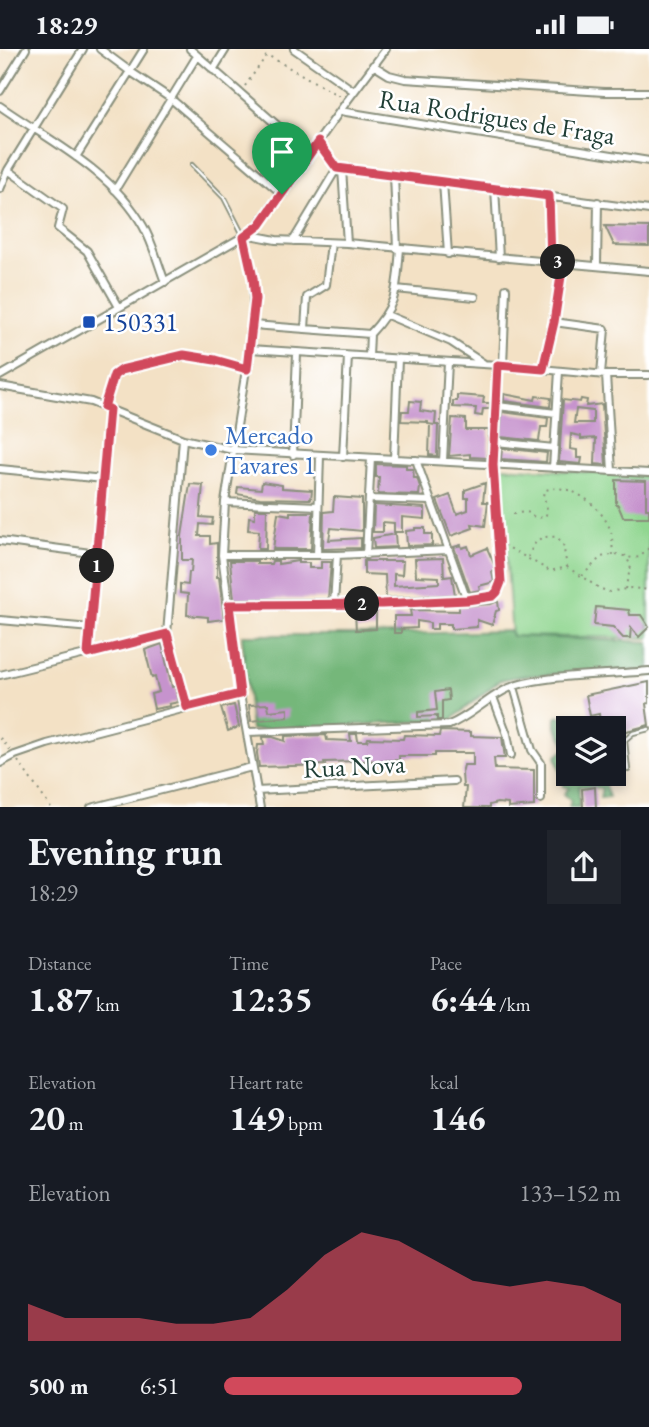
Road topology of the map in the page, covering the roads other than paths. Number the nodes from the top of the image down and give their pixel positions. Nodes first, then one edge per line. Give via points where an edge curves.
1 (26, 49) edge
2 (83, 49) edge
3 (100, 49) edge
4 (144, 49) edge
5 (226, 49) edge
6 (294, 49) edge
7 (386, 49) edge
8 (195, 52) edge
9 (373, 65) junction
10 (213, 70) junction
11 (131, 72) junction
12 (0, 91) edge
13 (354, 91) junction
14 (649, 92) edge
15 (170, 98) junction
16 (0, 106) edge
17 (340, 111) junction
18 (35, 128) junction
19 (318, 142) junction
20 (310, 153) junction
21 (76, 157) junction
22 (649, 162) edge
23 (192, 165) dead end
24 (339, 168) junction
25 (8, 170) junction
26 (394, 174) junction
27 (443, 182) junction
28 (0, 188) edge
29 (495, 188) junction
30 (115, 190) junction
31 (282, 194) junction
32 (549, 196) junction
33 (598, 202) junction
34 (649, 210) edge
35 (247, 236) junction
36 (293, 241) junction
37 (331, 243) junction
38 (347, 243) junction
39 (399, 249) junction
40 (448, 254) junction
41 (499, 258) junction
42 (551, 261) junction
43 (563, 263) junction
44 (597, 265) junction
45 (649, 271) edge
46 (165, 282) junction
47 (396, 289) junction
48 (506, 289) dead end
49 (475, 297) dead end
50 (119, 307) junction
51 (387, 315) junction
52 (554, 322) junction
53 (253, 325) junction
54 (305, 329) junction
55 (370, 334) junction
56 (250, 349) junction
57 (297, 353) junction
58 (348, 356) junction
59 (369, 357) junction
60 (398, 359) junction
61 (448, 362) junction
62 (485, 364) junction
63 (501, 365) junction
64 (247, 369) junction
65 (543, 369) junction
66 (559, 371) junction
67 (603, 375) junction
68 (649, 375) edge
69 (0, 376) edge
70 (0, 386) edge
71 (498, 407) junction
72 (107, 408) junction
73 (556, 413) junction
74 (183, 439) junction
75 (496, 442) junction
76 (554, 447) junction
77 (233, 450) junction
78 (293, 455) junction
79 (320, 456) junction
80 (343, 457) junction
81 (371, 458) junction
82 (394, 459) junction
83 (416, 460) junction
84 (443, 461) junction
85 (493, 465) junction
86 (553, 468) junction
87 (0, 469) edge
88 (612, 471) junction
89 (649, 473) edge
90 (104, 479) junction
91 (369, 499) junction
92 (430, 501) junction
93 (225, 502) junction
94 (318, 506) junction
95 (0, 541) edge
96 (448, 550) junction
97 (98, 554) junction
98 (222, 555) junction
99 (317, 555) junction
100 (337, 555) junction
101 (366, 555) junction
102 (467, 600) junction
103 (334, 604) junction
104 (229, 605) junction
105 (0, 620) edge
106 (91, 628) junction
107 (167, 634) junction
108 (88, 654) junction
109 (649, 671) edge
110 (0, 675) edge
111 (513, 687) junction
112 (240, 694) junction
113 (493, 697) junction
114 (187, 707) junction
115 (649, 729) edge
116 (247, 732) junction
117 (511, 755) dead end
118 (0, 763) edge
119 (252, 767) junction
120 (628, 770) dead end
121 (454, 781) dead end
122 (256, 791) junction
123 (541, 799) dead end
124 (91, 807) edge
125 (260, 807) edge

1 - 12 street
2 - 18 street
3 - 11 street
4 - 11 street
5 - 10 street
6 - 13 street
7 - 9 street
8 - 10 street
8 - 15 street
9 - 13 street
9 - 14 street via 405,79
10 - 20 street
11 - 15 street
11 - 21 street
13 - 17 street
15 - 30 street
15 - 31 street
16 - 18 street
17 - 19 street
17 - 22 street, Rua Rodrigues de Fraga
18 - 21 street
18 - 25 street
19 - 20 street
19 - 24 lane
20 - 31 street
21 - 30 street
23 - 35 lane via 224,198
24 - 26 street
24 - 36 street
24 - 38 street
25 - 28 street
25 - 50 street via 63,209 58,228 87,251
26 - 27 street
26 - 39 street
27 - 29 street
27 - 40 street
29 - 32 street
29 - 41 street
30 - 46 street via 142,224
31 - 35 street
32 - 33 street
32 - 42 street
33 - 34 street
33 - 44 street
35 - 36 street
35 - 46 street
35 - 53 street
36 - 37 street
37 - 38 street
37 - 54 street via 325,286 307,297
38 - 39 street
39 - 40 street
39 - 47 street
40 - 41 street
41 - 42 street
42 - 43 street
43 - 44 street
43 - 52 street
44 - 45 street
46 - 50 street
47 - 49 street
47 - 51 street
48 - 63 street
50 - 69 street
51 - 55 street
51 - 62 street via 452,342
52 - 65 street
52 - 67 street via 605,330
53 - 54 street
53 - 56 street
54 - 55 street
55 - 59 street
56 - 57 street
56 - 64 street
57 - 58 street
57 - 78 street
58 - 59 street
58 - 80 street
59 - 60 street
60 - 61 street
60 - 82 street
61 - 62 street
61 - 84 street
62 - 63 street
63 - 65 street
63 - 71 street
64 - 72 street via 184,355 121,370 114,375
64 - 77 street
65 - 66 street
66 - 67 street
66 - 73 street
67 - 68 street
67 - 88 street
70 - 72 street
71 - 73 street
71 - 75 street
72 - 74 street
72 - 90 street
73 - 76 street
74 - 77 street
74 - 107 street
75 - 76 street
75 - 85 street
76 - 86 street
77 - 78 street
77 - 93 street
78 - 79 street
79 - 80 street
79 - 94 street
80 - 81 street
81 - 82 street
81 - 91 street
82 - 83 street
83 - 84 street
83 - 92 street
84 - 85 street
85 - 86 street
85 - 102 street via 501,582 489,597
86 - 88 street
87 - 90 street
88 - 89 street
90 - 97 street
91 - 92 street
91 - 101 street
92 - 96 street
93 - 94 street
93 - 98 street
94 - 99 street
95 - 97 street
96 - 101 street
96 - 102 street
97 - 106 street
98 - 99 street
98 - 104 street
99 - 100 street
100 - 101 street
100 - 103 street
102 - 103 street
103 - 104 street
104 - 112 street
105 - 106 street
106 - 108 street
107 - 108 street
107 - 114 street
108 - 110 street
109 - 111 street
111 - 113 street
111 - 123 street via 532,750 541,763
112 - 114 street
112 - 116 street
113 - 116 street via 449,725
113 - 117 street
114 - 118 street
115 - 120 lane via 625,740
116 - 119 street
119 - 122 street
119 - 124 street
121 - 122 street, Rua Nova
122 - 125 street

